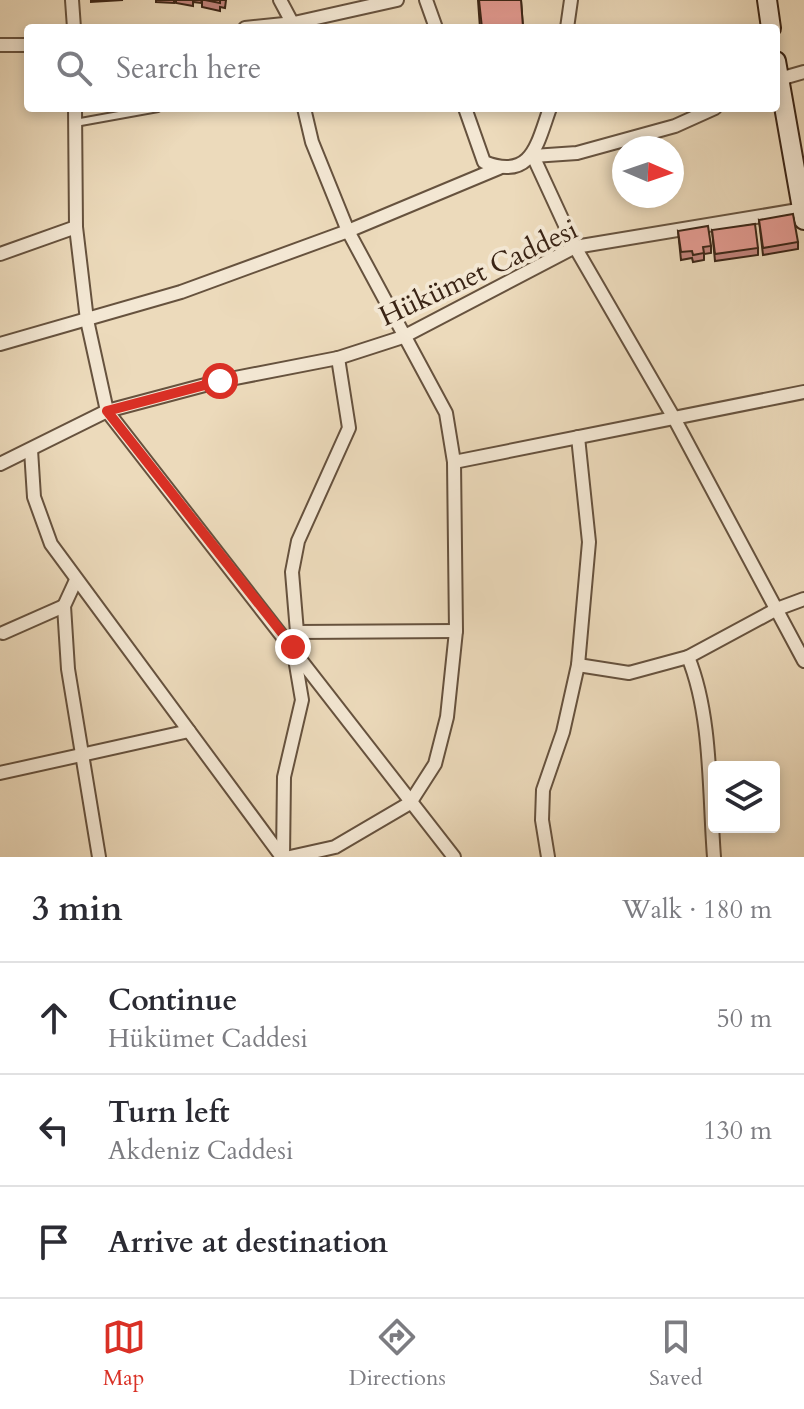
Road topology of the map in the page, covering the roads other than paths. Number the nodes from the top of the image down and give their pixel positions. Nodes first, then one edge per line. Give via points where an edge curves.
1 (72, 0) edge
2 (280, 0) edge
3 (397, 0) edge
4 (426, 0) edge
5 (571, 0) edge
6 (767, 0) edge
7 (74, 24) edge
8 (293, 24) edge
9 (302, 24) edge
10 (435, 24) edge
11 (568, 24) edge
12 (770, 24) edge
13 (0, 45) edge
14 (24, 45) edge
15 (804, 72) edge
16 (780, 73) edge
17 (780, 89) edge
18 (75, 112) edge
19 (136, 112) edge
20 (305, 112) edge
21 (466, 112) edge
22 (549, 112) edge
23 (706, 112) edge
24 (75, 123) junction
25 (533, 156) junction
26 (499, 168) junction
27 (803, 212) edge
28 (76, 227) junction
29 (348, 231) junction
30 (575, 247) junction
31 (0, 254) edge
32 (87, 320) junction
33 (403, 337) junction
34 (0, 344) edge
35 (338, 358) junction
36 (804, 392) edge
37 (107, 411) junction
38 (674, 418) junction
39 (578, 437) junction
40 (31, 450) junction
41 (454, 462) junction
42 (0, 464) edge
43 (76, 580) junction
44 (804, 599) edge
45 (64, 606) junction
46 (777, 609) junction
47 (456, 631) junction
48 (297, 632) junction
49 (3, 633) dead end
50 (293, 647) junction
51 (688, 657) junction
52 (804, 661) edge
53 (578, 665) junction
54 (189, 731) junction
55 (83, 754) junction
56 (0, 773) edge
57 (410, 803) junction
58 (99, 857) edge
59 (283, 857) edge
60 (290, 857) edge
61 (454, 857) edge
62 (548, 857) edge
63 (714, 857) edge

1 - 7 street
2 - 8 street
3 - 9 street
4 - 10 street
5 - 11 street
6 - 12 main road
13 - 14 street
15 - 16 street
17 - 27 main road
18 - 24 street
19 - 24 lane
20 - 29 street
21 - 26 street via 484,162
22 - 25 street
23 - 25 street via 577,153
24 - 28 street
25 - 26 street via 515,168
25 - 30 street
26 - 29 street
27 - 30 street, Hükümet Caddesi
28 - 31 street
28 - 32 street
29 - 32 street
29 - 33 street
30 - 33 street, Hükümet Caddesi
30 - 38 street
32 - 34 street
32 - 37 street
33 - 35 street, Hükümet Caddesi
33 - 41 street via 446,413
35 - 37 street, Hükümet Caddesi
35 - 48 street via 349,428 298,541 292,572
36 - 38 street
37 - 40 street, Hükümet Caddesi
37 - 50 street
38 - 39 street
38 - 46 street
39 - 41 street
39 - 53 street via 589,542
40 - 42 street, Hükümet Caddesi
40 - 43 street via 34,497 51,544
41 - 47 street
43 - 45 street
43 - 54 street
44 - 46 street
45 - 49 street
45 - 55 street via 68,669
46 - 51 street
46 - 52 street
47 - 48 street
47 - 57 street via 447,717 435,764
48 - 50 street
50 - 57 street
50 - 59 street via 302,700 284,777
51 - 53 street via 629,673
51 - 63 street via 706,742
53 - 62 street via 543,790
54 - 55 street
54 - 59 street
55 - 56 street
55 - 58 street
57 - 60 street via 335,847
57 - 61 street

